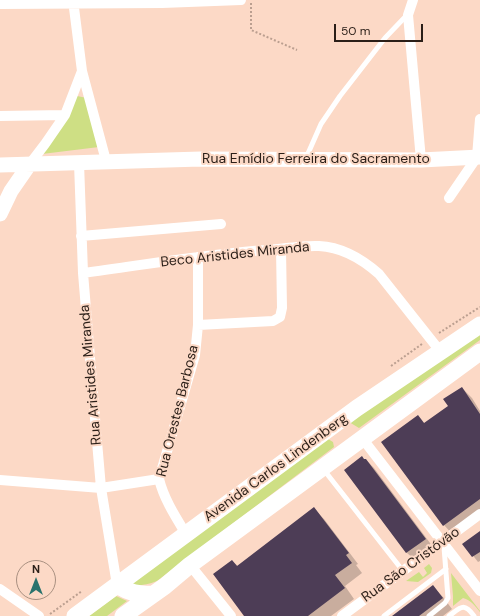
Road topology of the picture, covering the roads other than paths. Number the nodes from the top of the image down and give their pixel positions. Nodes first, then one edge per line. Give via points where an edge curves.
1 (241, 0) edge
2 (413, 0) edge
3 (73, 2) edge
4 (162, 2) edge
5 (0, 4) edge
6 (408, 15) junction
7 (82, 71) junction
8 (72, 97) junction
9 (90, 98) junction
10 (65, 114) junction
11 (0, 116) edge
12 (480, 120) edge
13 (479, 157) edge
14 (305, 160) junction
15 (421, 160) junction
16 (80, 163) junction
17 (106, 163) junction
18 (29, 164) junction
19 (0, 165) edge
20 (449, 198) dead end
21 (0, 214) edge
22 (221, 224) dead end
23 (81, 236) junction
24 (281, 249) junction
25 (198, 257) junction
26 (83, 273) junction
27 (198, 325) junction
28 (480, 325) edge
29 (440, 351) junction
30 (480, 352) edge
31 (324, 432) junction
32 (362, 438) junction
33 (322, 468) junction
34 (159, 479) junction
35 (0, 480) edge
36 (101, 488) junction
37 (480, 514) edge
38 (186, 534) junction
39 (443, 542) junction
40 (190, 565) junction
41 (446, 569) junction
42 (403, 571) junction
43 (117, 585) junction
44 (0, 589) edge
45 (480, 591) edge
46 (153, 594) junction
47 (39, 616) edge
48 (75, 616) edge
49 (123, 616) edge
50 (231, 616) edge
51 (342, 616) edge
52 (384, 616) edge
53 (429, 616) edge
54 (449, 616) edge
55 (474, 616) edge

1 - 4 street
2 - 6 street
3 - 4 street
3 - 5 street
3 - 7 street
6 - 14 lane via 385,38 340,96 321,124
6 - 15 street
7 - 8 street
7 - 9 street
8 - 9 street via 78,92 83,92
8 - 10 street
9 - 17 street
10 - 11 street
10 - 18 street
12 - 13 street
13 - 15 street, Rua Emídio Ferreira do Sacramento
13 - 20 street
14 - 15 street, Rua Emídio Ferreira do Sacramento
14 - 17 street, Rua Emídio Ferreira do Sacramento via 200,159
16 - 17 street, Rua Emídio Ferreira do Sacramento
16 - 18 street, Rua Emídio Ferreira do Sacramento
16 - 23 street, Rua Aristides Miranda
18 - 19 street, Rua Emídio Ferreira do Sacramento
18 - 21 street via 11,191
22 - 23 street
23 - 26 street, Rua Aristides Miranda
24 - 25 street, Beco Aristides Miranda
24 - 27 street via 280,317 273,321
24 - 29 street, Beco Aristides Miranda via 319,246 336,249 367,264
25 - 26 street, Beco Aristides Miranda
25 - 27 street, Rua Orestes Barbosa
26 - 36 street, Rua Aristides Miranda
27 - 34 street, Rua Orestes Barbosa via 195,355
28 - 29 main road, Avenida Carlos Lindenberg
29 - 31 main road, Avenida Carlos Lindenberg
30 - 32 main road, Avenida Carlos Lindenberg
31 - 32 main road via 346,431
31 - 38 main road, Avenida Carlos Lindenberg
32 - 33 main road, Avenida Carlos Lindenberg
32 - 39 street
33 - 40 main road, Avenida Carlos Lindenberg
33 - 42 lane
34 - 36 street
34 - 38 street, Rua Orestes Barbosa via 162,490
35 - 36 street
36 - 43 street, Rua Aristides Miranda
37 - 39 street, Rua São Cristóvão
38 - 43 main road, Avenida Carlos Lindenberg
39 - 41 lane
39 - 42 street, Rua São Cristóvão
39 - 45 street
40 - 46 main road, Avenida Carlos Lindenberg
40 - 50 street
41 - 52 lane
41 - 53 lane via 447,601
42 - 51 street, Rua São Cristóvão
43 - 46 main road via 133,593
43 - 48 main road, Avenida Carlos Lindenberg
44 - 47 street
46 - 49 main road, Avenida Carlos Lindenberg
54 - 55 lane via 464,607

